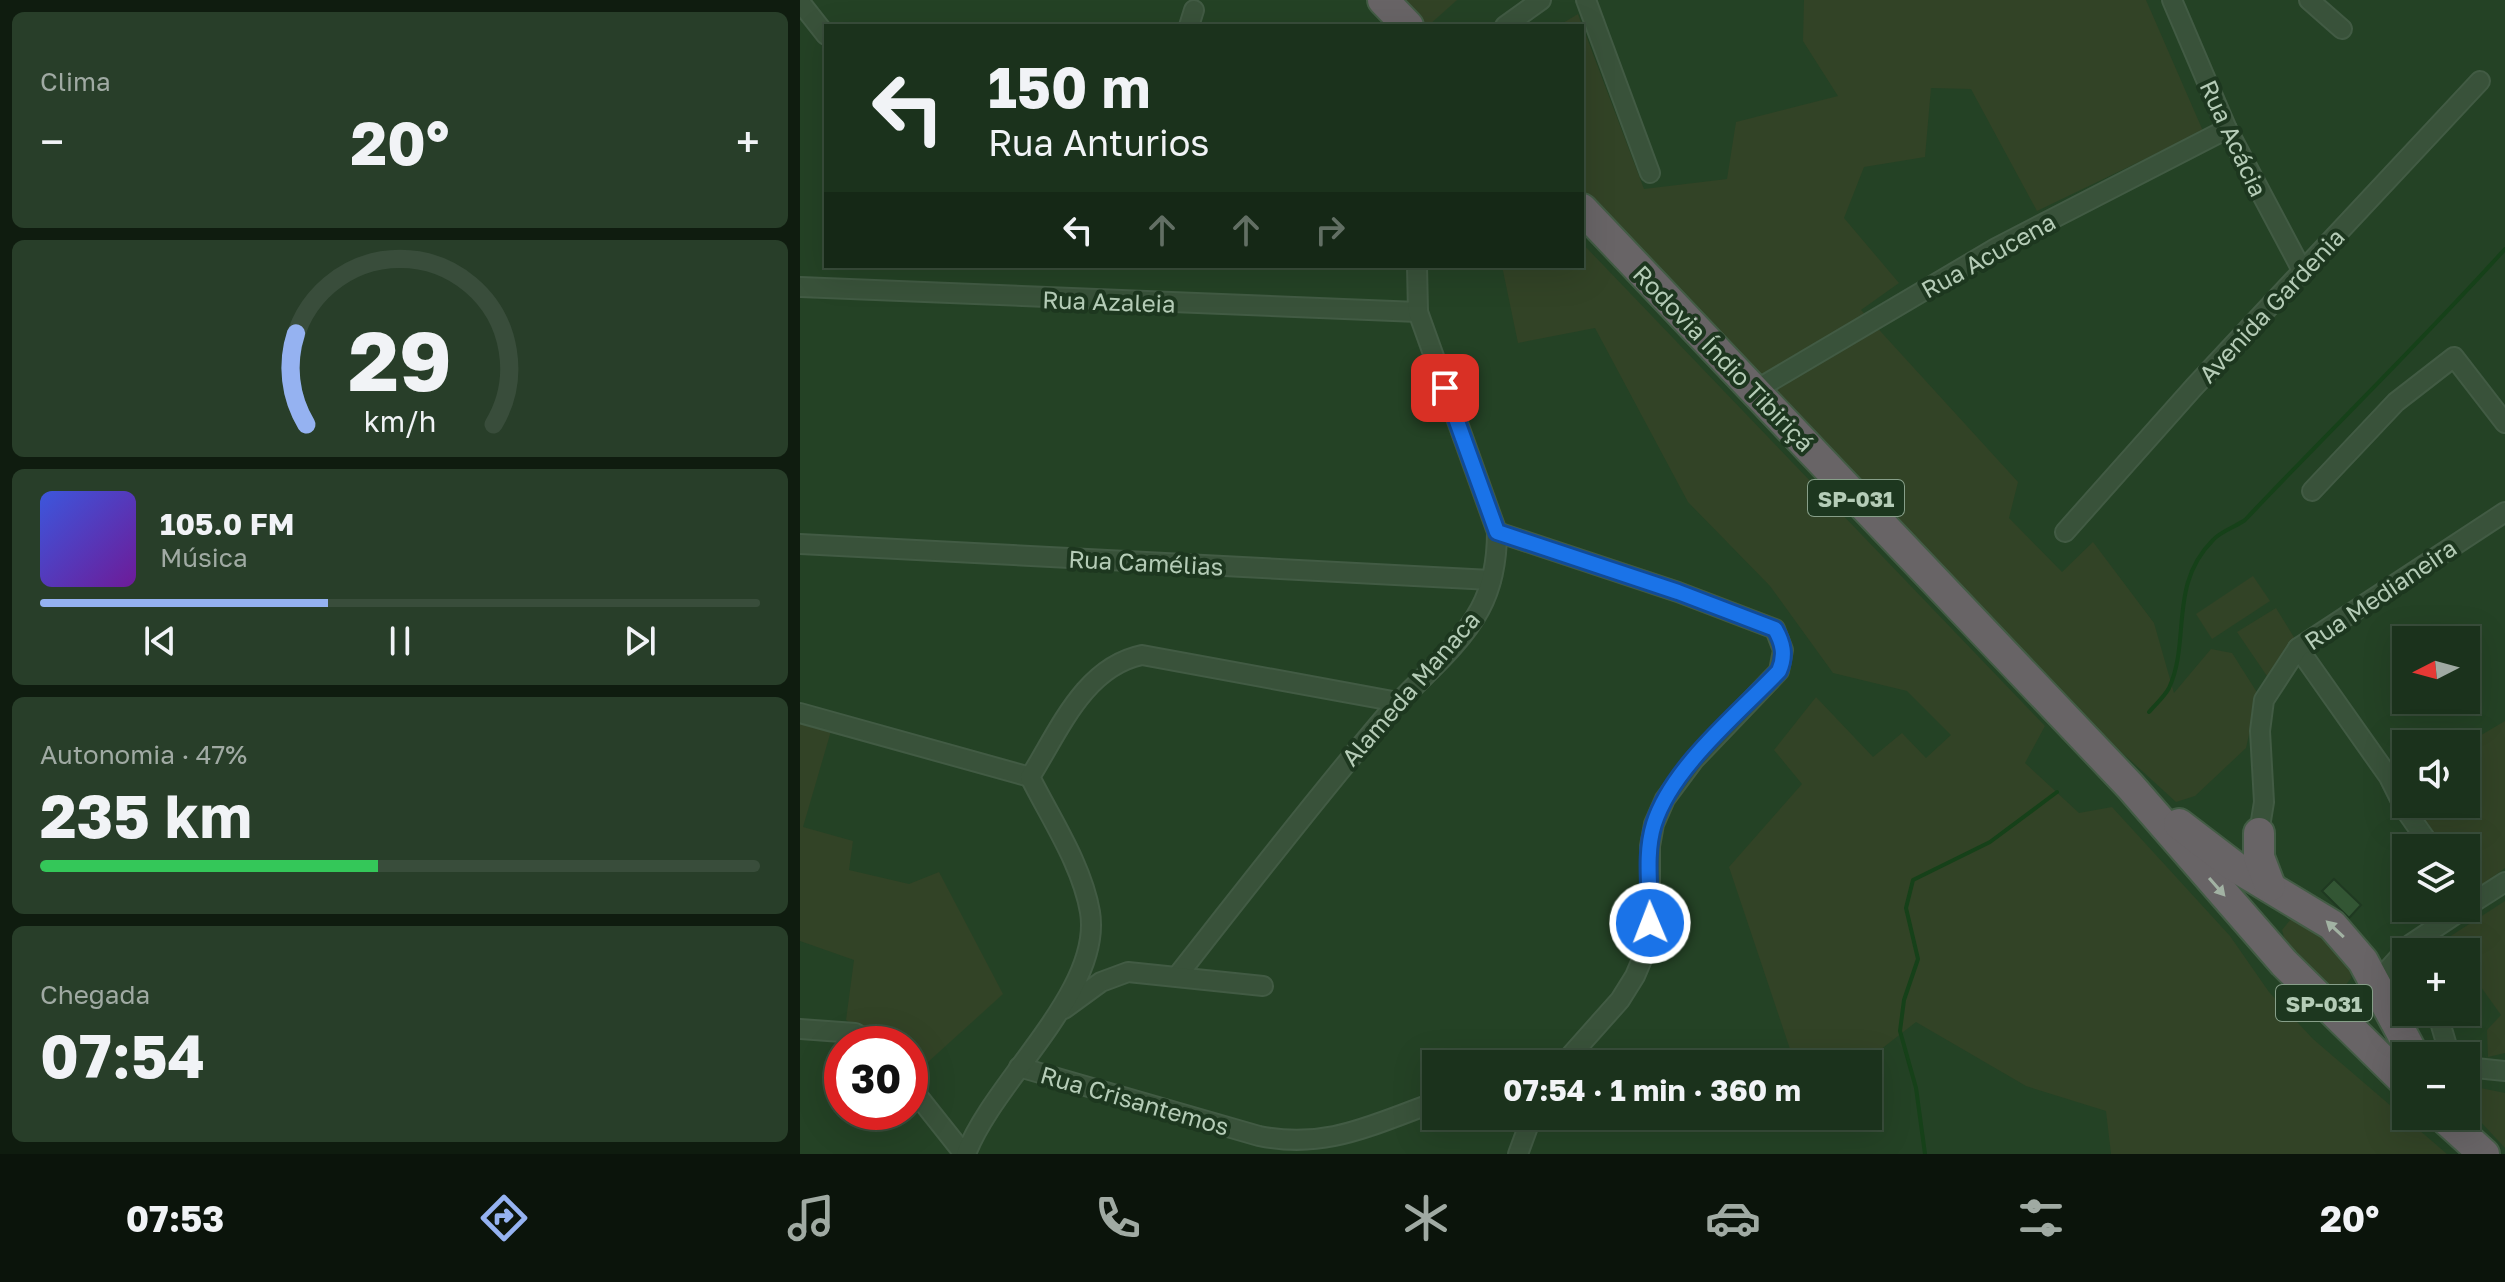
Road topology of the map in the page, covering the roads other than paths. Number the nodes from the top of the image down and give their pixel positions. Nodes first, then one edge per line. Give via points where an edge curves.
1 (1383, 0) edge
2 (1541, 0) edge
3 (1586, 0) edge
4 (2172, 0) edge
5 (2309, 0) edge
6 (800, 2) edge
7 (1406, 24) edge
8 (1508, 24) edge
9 (2342, 29) dead end
10 (824, 32) edge
11 (2480, 81) dead end
12 (2227, 129) junction
13 (1650, 173) dead end
14 (1584, 211) edge
15 (1417, 268) edge
16 (2303, 272) junction
17 (800, 287) edge
18 (1418, 312) junction
19 (1754, 391) junction
20 (2505, 423) edge
21 (2312, 491) dead end
22 (2505, 512) edge
23 (1497, 532) junction
24 (2065, 532) dead end
25 (800, 544) edge
26 (1491, 580) junction
27 (2298, 648) junction
28 (1398, 702) junction
29 (800, 713) edge
30 (1030, 777) junction
31 (2130, 786) junction
32 (2259, 833) junction
33 (2422, 834) edge
34 (2213, 849) junction
35 (2505, 882) edge
36 (2270, 886) junction
37 (2480, 896) edge
38 (2301, 903) junction
39 (2444, 922) edge
40 (2424, 938) edge
41 (2271, 948) junction
42 (2392, 960) edge
43 (2369, 973) junction
44 (1178, 975) junction
45 (1263, 986) dead end
46 (2324, 1000) junction
47 (1058, 1013) junction
48 (800, 1029) edge
49 (824, 1031) edge
50 (2406, 1042) edge
51 (1575, 1050) edge
52 (1019, 1067) junction
53 (2480, 1068) edge
54 (2392, 1069) edge
55 (2505, 1071) edge
56 (1422, 1107) edge
57 (928, 1108) edge
58 (1527, 1130) edge
59 (965, 1154) edge
60 (1518, 1154) edge

1 - 7 highway
2 - 8 street
3 - 13 street
4 - 12 street, Rua Acácia
5 - 9 street
6 - 10 street
11 - 16 street, Avenida Gardenia
12 - 16 street, Rua Acácia
12 - 19 street, Rua Acucena via 1996,248
14 - 19 highway, Rodovia Índio Tibiriçá / SP-031
15 - 18 street, Alameda Manaca
16 - 24 street, Avenida Gardenia
17 - 18 street, Rua Azaleia
18 - 23 street, Alameda Manaca
19 - 31 highway, Rodovia Índio Tibiriçá / SP-031
20 - 21 street via 2454,357 2396,402
22 - 27 street, Rua Medianeira
23 - 26 street, Alameda Manaca
23 - 51 street via 1775,629 1783,650 1779,671 1694,760 1665,799 1650,846 1646,950 1620,1000
25 - 26 street, Rua Camélias
26 - 28 street, Alameda Manaca via 1480,609 1462,634
27 - 32 street, Rua Medianeira via 2264,700
27 - 33 street via 2389,777
28 - 30 street via 1142,655 1114,664 1089,686
28 - 44 street, Alameda Manaca
29 - 30 street
30 - 47 street via 1068,853 1091,922 1088,952
31 - 34 highway, Rodovia Índio Tibiriçá / SP-031
31 -> 41 highway, Rodovia Índio Tibiriçá / SP-031
32 - 34 highway via 2244,848
32 - 36 highway via 2259,857
34 - 36 highway, Rodovia Índio Tibiriçá / SP-031
35 - 37 street
36 - 38 highway, Rodovia Índio Tibiriçá / SP-031
38 - 41 highway via 2273,922
43 -> 38 highway, Rodovia Índio Tibiriçá / SP-031 via 2332,925
39 - 40 street
41 - 46 highway, Rodovia Índio Tibiriçá / SP-031
42 - 43 street
43 - 46 highway via 2353,1002
43 - 50 highway, Rodovia Índio Tibiriçá / SP-031
44 - 45 street
44 - 47 street via 1118,975
46 - 54 highway, Rodovia Índio Tibiriçá / SP-031
47 - 52 street
48 - 49 street
52 - 56 street, Rua Crisantemos via 1259,1136 1298,1142 1323,1141
52 - 59 street
53 - 55 street
57 - 59 street
58 - 60 street

